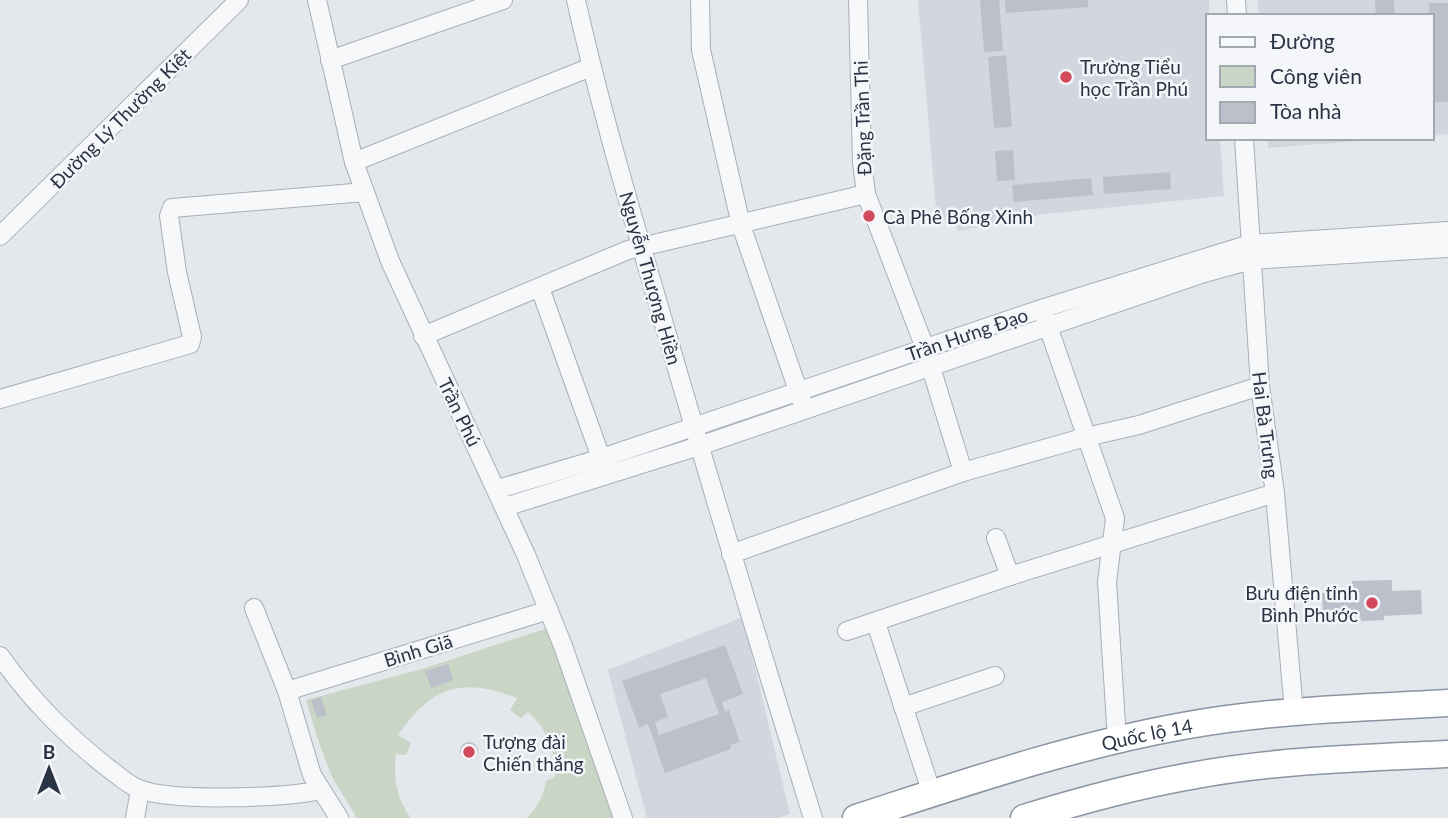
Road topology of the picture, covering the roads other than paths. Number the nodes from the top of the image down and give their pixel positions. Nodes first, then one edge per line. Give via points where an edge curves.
1 (239, 0) edge
2 (317, 0) edge
3 (503, 0) edge
4 (576, 0) edge
5 (700, 0) edge
6 (859, 0) edge
7 (330, 61) junction
8 (592, 67) junction
9 (1244, 140) edge
10 (354, 162) junction
11 (365, 192) junction
12 (866, 194) junction
13 (741, 225) junction
14 (1448, 231) edge
15 (0, 236) edge
16 (641, 246) junction
17 (1448, 248) edge
18 (1250, 252) junction
19 (540, 288) junction
20 (1045, 317) junction
21 (423, 335) junction
22 (925, 348) junction
23 (931, 367) junction
24 (1260, 386) junction
25 (798, 391) junction
26 (0, 399) edge
27 (804, 408) junction
28 (694, 428) junction
29 (1086, 438) junction
30 (699, 446) junction
31 (604, 466) junction
32 (963, 472) junction
33 (498, 489) junction
34 (1275, 493) junction
35 (505, 507) junction
36 (996, 538) dead end
37 (1111, 543) junction
38 (731, 554) junction
39 (1010, 576) junction
40 (254, 608) dead end
41 (549, 610) junction
42 (876, 623) junction
43 (847, 631) dead end
44 (0, 656) edge
45 (995, 676) dead end
46 (287, 691) junction
47 (1448, 703) edge
48 (903, 707) junction
49 (1294, 712) junction
50 (1116, 740) junction
51 (1448, 754) edge
52 (140, 790) junction
53 (321, 790) junction
54 (932, 794) junction
55 (135, 818) edge
56 (339, 818) edge
57 (623, 818) edge
58 (813, 818) edge
59 (856, 818) edge
60 (1024, 818) edge

1 - 15 street, Đường Lý Thường Kiệt
2 - 7 street, Trần Phú
3 - 7 street
4 - 8 street, Nguyễn Thượng Hiền
5 - 13 street via 701,50
6 - 12 street, Đặng Trần Thi
7 - 10 street, Trần Phú
8 - 10 street
8 - 16 street, Nguyễn Thượng Hiền
9 - 18 street, Hai Bà Trưng
10 - 11 street, Trần Phú
11 - 21 street, Trần Phú
11 - 26 street via 172,208 169,216 190,344
12 - 13 street
12 - 22 street, Đặng Trần Thi
13 - 16 street
13 - 25 street
14 - 18 street
16 - 19 street
16 - 28 street, Nguyễn Thượng Hiền
17 - 18 street
18 - 20 street via 1204,273
18 - 24 street, Hai Bà Trưng
19 - 21 street
19 - 31 street
20 - 22 street, Trần Hưng Đạo
20 - 23 street
20 - 29 street
21 - 33 street, Trần Phú
22 - 23 street, Đặng Trần Thi
22 - 25 street, Trần Hưng Đạo
23 - 27 street
23 - 32 street, Đặng Trần Thi
24 - 29 street
24 - 34 street, Hai Bà Trưng
25 - 27 street
25 - 28 street, Trần Hưng Đạo
27 - 30 street
28 - 30 street, Nguyễn Thượng Hiền
28 - 31 street, Trần Hưng Đạo
29 - 32 street
29 - 37 street via 1115,518
30 - 31 street
30 - 38 street, Nguyễn Thượng Hiền
31 - 33 street, Trần Hưng Đạo
31 - 35 street
32 - 38 street
33 - 35 street, Trần Phú
34 - 37 street
34 - 49 street, Hai Bà Trưng
35 - 41 street, Trần Phú
36 - 39 street
37 - 39 street
37 - 50 street via 1107,582
38 - 58 street, Nguyễn Thượng Hiền
39 - 42 street
40 - 46 street
41 - 46 street, Bình Giã
41 - 57 street, Trần Phú
42 - 43 street
42 - 48 street
44 - 52 street via 29,696 71,739
45 - 48 street
46 - 53 street via 312,775
47 - 49 highway, Quốc lộ 14
48 - 54 street
49 - 50 highway, Quốc lộ 14 via 1185,725
50 - 54 highway, Quốc lộ 14
51 - 60 highway via 1299,762 1193,775
52 - 53 street via 180,796
52 - 55 street
53 - 56 street
54 - 59 highway, Quốc lộ 14

